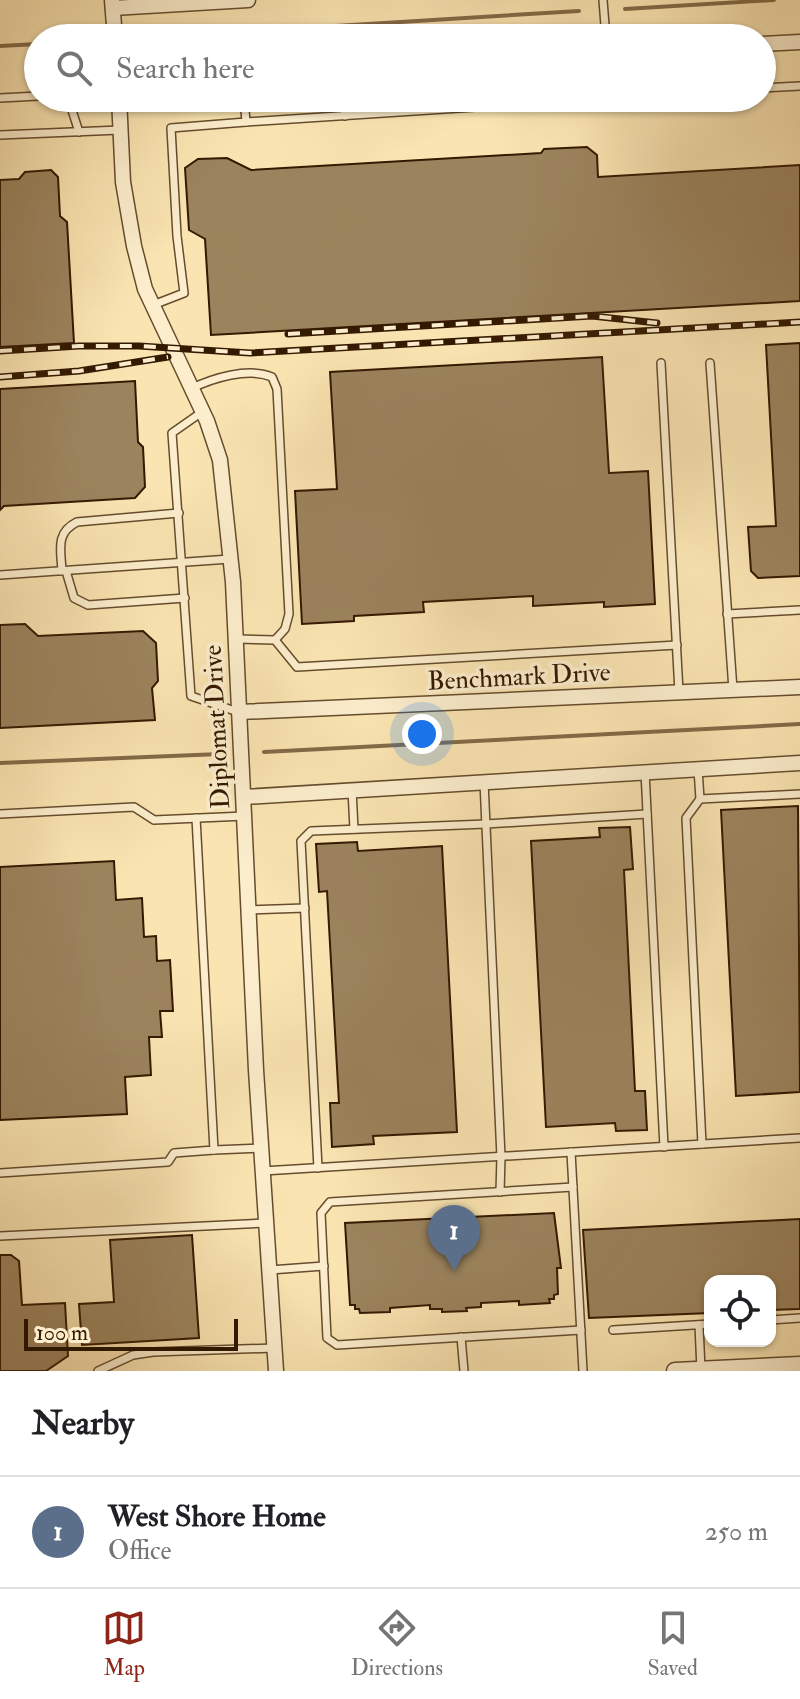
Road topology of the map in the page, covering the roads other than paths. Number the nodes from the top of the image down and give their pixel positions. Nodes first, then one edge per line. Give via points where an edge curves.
1 (248, 0) edge
2 (603, 0) edge
3 (199, 2) edge
4 (112, 4) edge
5 (114, 24) edge
6 (605, 24) edge
7 (800, 42) edge
8 (776, 43) edge
9 (800, 86) edge
10 (776, 87) edge
11 (24, 97) edge
12 (0, 98) edge
13 (73, 112) edge
14 (119, 112) edge
15 (245, 112) edge
16 (345, 112) edge
17 (388, 112) edge
18 (345, 116) junction
19 (246, 122) junction
20 (120, 130) junction
21 (79, 132) junction
22 (0, 135) edge
23 (152, 305) junction
24 (661, 363) dead end
25 (710, 363) dead end
26 (190, 389) junction
27 (202, 412) junction
28 (179, 513) junction
29 (230, 559) junction
30 (183, 563) junction
31 (64, 571) junction
32 (0, 575) edge
33 (185, 598) junction
34 (800, 610) edge
35 (727, 614) junction
36 (236, 639) junction
37 (275, 640) junction
38 (677, 645) junction
39 (800, 687) edge
40 (733, 690) junction
41 (679, 692) junction
42 (240, 712) junction
43 (800, 763) edge
44 (698, 769) junction
45 (645, 772) junction
46 (484, 782) junction
47 (352, 790) junction
48 (800, 794) edge
49 (244, 797) junction
50 (700, 799) junction
51 (0, 814) edge
52 (647, 814) junction
53 (245, 816) junction
54 (196, 818) junction
55 (486, 824) junction
56 (354, 829) junction
57 (305, 908) junction
58 (249, 910) junction
59 (800, 1138) edge
60 (702, 1144) junction
61 (664, 1147) junction
62 (261, 1148) junction
63 (214, 1150) junction
64 (571, 1152) junction
65 (501, 1157) junction
66 (318, 1168) junction
67 (263, 1171) junction
68 (0, 1173) edge
69 (573, 1187) junction
70 (500, 1192) junction
71 (266, 1223) junction
72 (0, 1236) edge
73 (324, 1266) junction
74 (269, 1270) junction
75 (800, 1318) edge
76 (776, 1320) edge
77 (699, 1325) junction
78 (704, 1325) edge
79 (581, 1330) junction
80 (613, 1330) dead end
81 (461, 1337) junction
82 (274, 1348) junction
83 (800, 1365) edge
84 (701, 1370) edge
85 (98, 1371) edge
86 (276, 1371) edge
87 (464, 1371) edge
88 (583, 1371) edge
89 (675, 1371) edge

1 - 3 street
2 - 6 lane
3 - 4 street
4 - 5 street
7 - 8 street
9 - 10 lane
11 - 12 lane
13 - 21 lane
14 - 20 street, Diplomat Drive
15 - 19 lane
16 - 18 lane
17 - 18 lane
18 - 19 lane
19 - 23 lane via 171,128 184,293
20 - 21 lane
20 - 23 street, Diplomat Drive via 134,246
21 - 22 lane
23 - 26 street, Diplomat Drive
24 - 38 lane
25 - 35 lane
26 - 27 street, Diplomat Drive
26 - 37 lane via 213,378 263,373 272,377 277,389 289,614
27 - 28 lane via 172,433
27 - 29 street, Diplomat Drive via 220,460
28 - 30 lane
28 - 31 lane via 67,527 60,537
29 - 30 lane
29 - 36 street, Diplomat Drive
30 - 31 lane
30 - 33 lane
31 - 32 lane
31 - 33 lane via 74,598 88,605
33 - 42 lane via 191,696
34 - 35 lane
35 - 40 lane
36 - 37 lane
36 - 42 street, Diplomat Drive
37 - 38 lane via 297,667
38 - 41 lane
39 - 40 street, Benchmark Drive
40 - 41 street, Benchmark Drive
41 - 42 street, Benchmark Drive
42 - 49 street, Diplomat Drive
43 - 44 street
44 - 45 street
44 - 50 lane
45 - 46 street
45 - 52 lane
46 - 47 street
46 - 55 lane
47 - 49 street
47 - 56 lane
48 - 50 lane
49 - 53 street, Diplomat Drive
50 - 60 lane via 686,818
51 - 54 lane via 134,807 154,820
52 - 55 lane
52 - 61 lane
53 - 54 lane
53 - 58 street, Diplomat Drive
54 - 63 lane
55 - 56 lane
55 - 65 lane
56 - 57 lane via 311,831 301,841
57 - 58 lane
57 - 66 lane
58 - 62 street, Diplomat Drive
59 - 60 lane
60 - 61 lane
61 - 64 lane
62 - 63 lane
62 - 67 street, Diplomat Drive
63 - 68 lane via 174,1153 168,1162
64 - 65 lane
64 - 69 lane
65 - 66 lane
65 - 70 lane
66 - 67 lane
67 - 71 street, Diplomat Drive
69 - 70 lane
69 - 79 lane
70 - 73 lane via 330,1202 321,1213
71 - 72 lane
71 - 74 street, Diplomat Drive
73 - 74 lane
73 - 81 lane via 327,1338 337,1345
74 - 82 street, Diplomat Drive
75 - 76 lane
77 - 78 lane
77 - 80 lane
77 - 84 lane
79 - 81 lane
79 - 88 lane
81 - 87 lane
82 - 85 lane via 153,1352
82 - 86 street, Diplomat Drive
83 - 84 street
84 - 89 street

